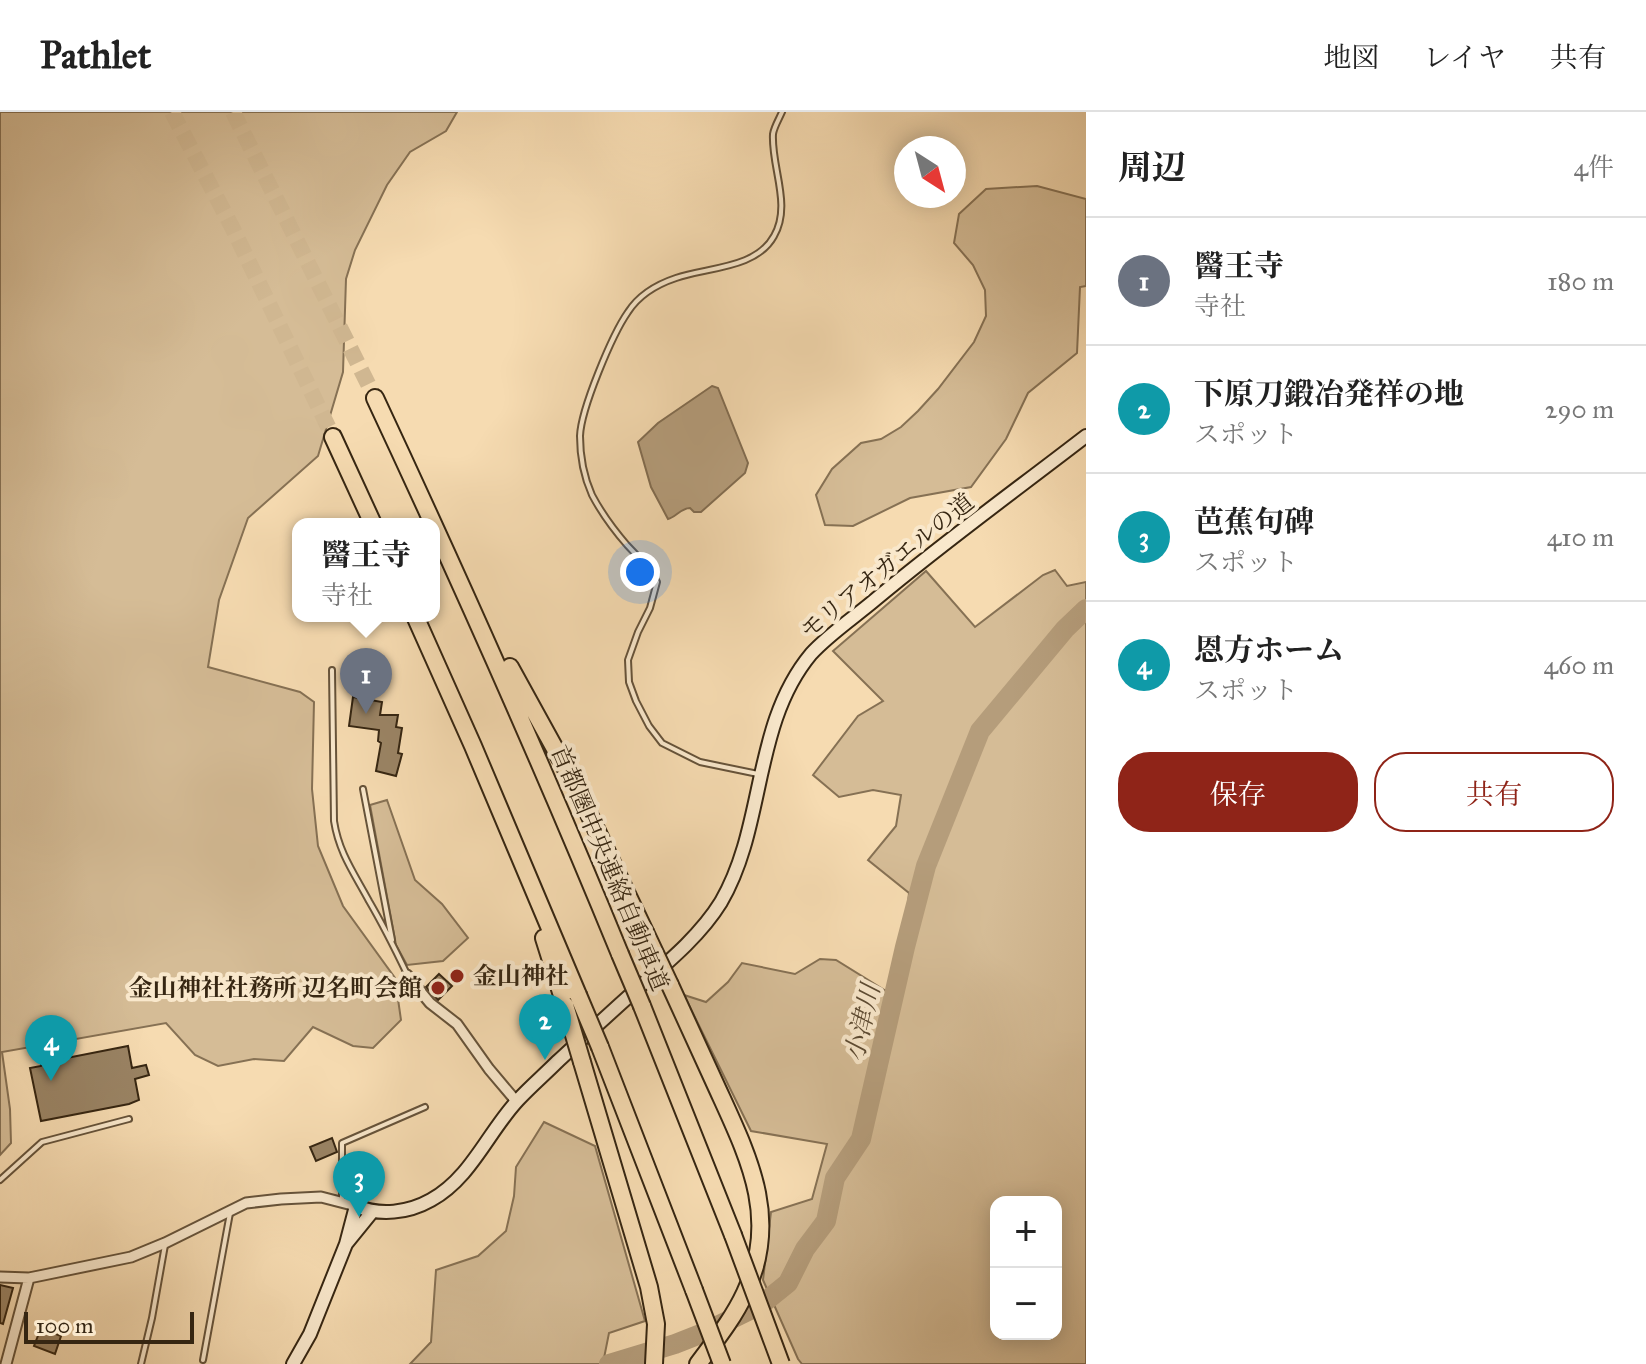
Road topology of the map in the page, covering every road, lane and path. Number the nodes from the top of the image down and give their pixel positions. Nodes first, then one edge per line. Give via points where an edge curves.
1 (782, 112) edge
2 (375, 398) tunnel mouth
3 (1086, 436) edge
4 (333, 437) tunnel mouth
5 (370, 518) edge
6 (432, 518) edge
7 (440, 535) edge
8 (457, 571) junction
9 (418, 622) edge
10 (332, 670) dead end
11 (760, 774) junction
12 (363, 789) dead end
13 (394, 946) junction
14 (407, 975) joint
15 (572, 1000) junction
16 (516, 1101) junction
17 (425, 1107) dead end
18 (129, 1119) dead end
19 (0, 1180) edge
20 (342, 1201) junction
21 (356, 1206) junction
22 (230, 1211) junction
23 (372, 1212) junction
24 (165, 1243) junction
25 (346, 1244) junction
26 (0, 1277) edge
27 (29, 1278) junction
28 (203, 1360) dead end
29 (6, 1364) edge
30 (141, 1364) edge
31 (293, 1364) edge
32 (654, 1364) edge
33 (698, 1364) edge
34 (722, 1364) edge
35 (781, 1364) edge

1 - 11 lane via 773,133 781,211 774,236 745,260 676,278 647,292 628,311 592,390 580,433 582,464 592,494 657,582 628,660 629,682 649,726 662,743 700,762
2 - 6 highway, 首都圏中央連絡自動車道
3 - 11 street, モリアオガエルの道 via 814,651 782,700
4 - 5 highway
7 - 8 highway, 首都圏中央連絡自動車道
8 - 33 highway, bridge via 576,787 746,1152 762,1222 755,1267 746,1292
8 - 35 highway, 首都圏中央連絡自動車道, bridge via 642,1006
9 - 15 highway via 473,746
10 - 13 lane via 337,840
11 - 16 street, モリアオガエルの道 via 743,851 706,922
12 - 13 lane
13 - 14 lane
14 - 16 street via 457,1024
15 - 32 highway, bridge via 582,1062 653,1305
15 - 34 highway, bridge via 600,1047
16 - 23 street, モリアオガエルの道 via 444,1192 416,1207
17 - 20 lane via 342,1143
18 - 19 lane via 42,1142
20 - 21 street
20 - 22 street via 281,1199 246,1203
21 - 23 street, モリアオガエルの道
21 - 25 street
22 - 24 street
22 - 28 lane
23 - 25 street
24 - 27 street via 131,1257
24 - 30 lane
25 - 31 street
26 - 27 street
27 - 29 street

